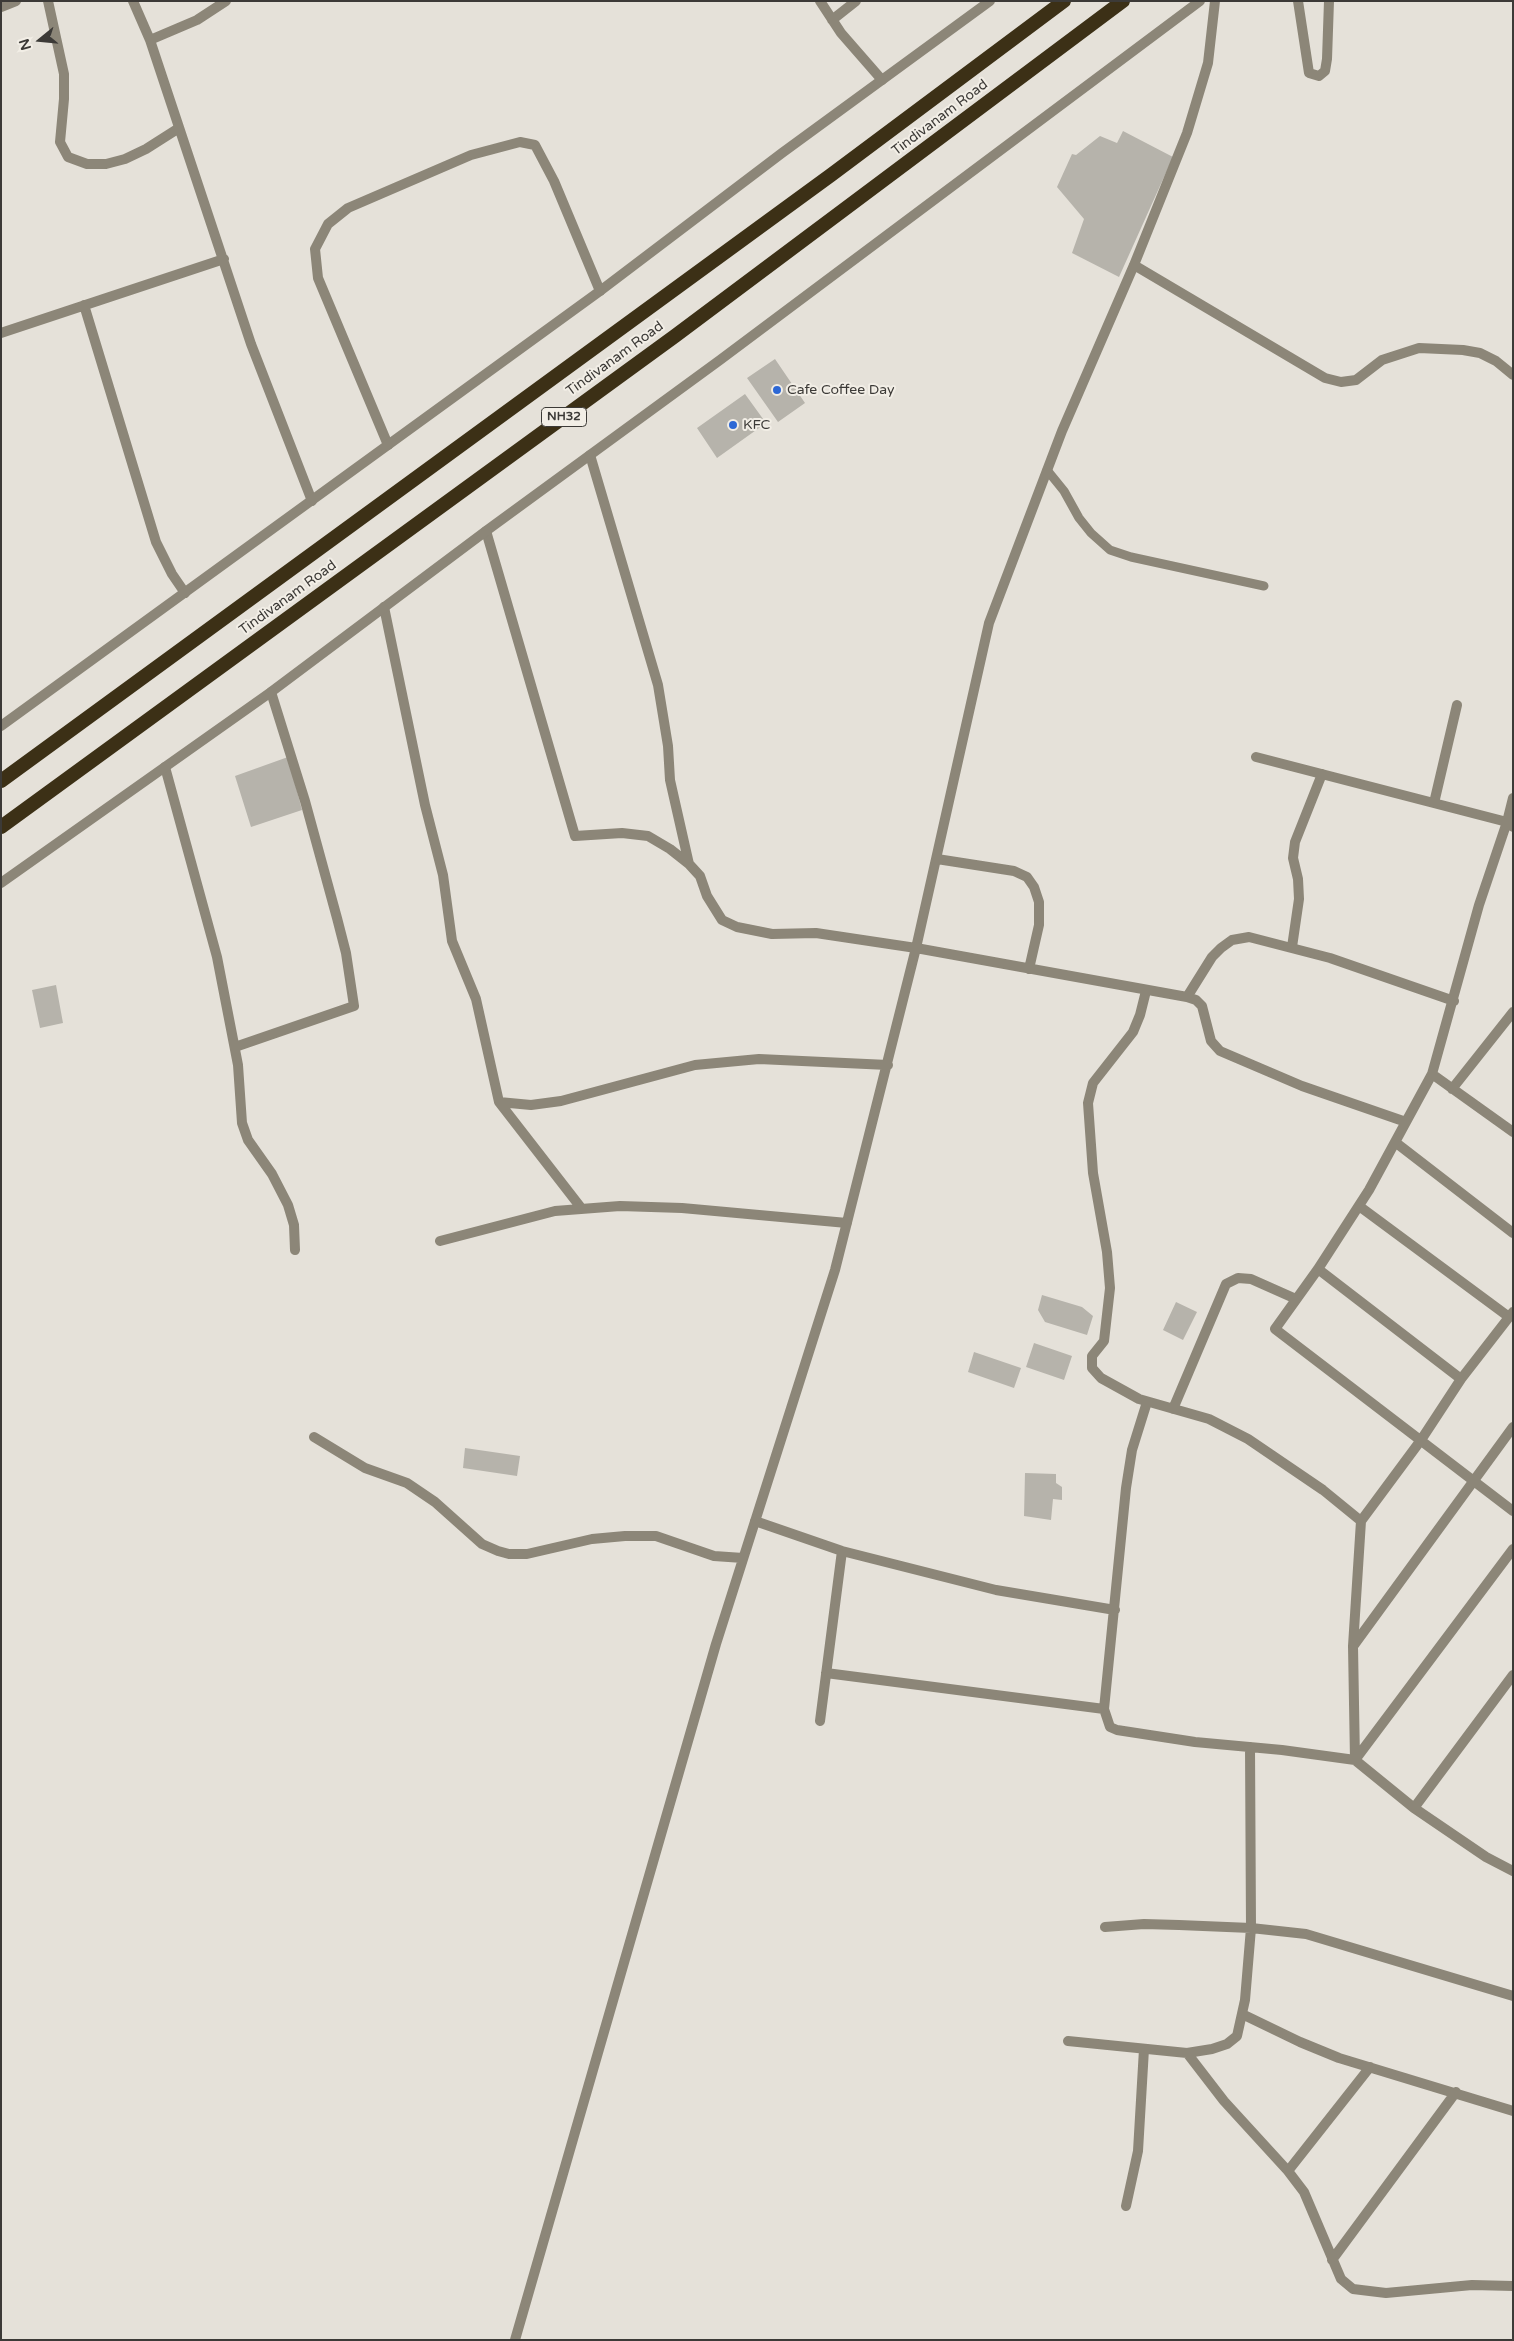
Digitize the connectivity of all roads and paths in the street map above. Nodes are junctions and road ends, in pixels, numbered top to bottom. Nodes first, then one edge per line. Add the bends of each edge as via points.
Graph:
1 (16, 1) edge
2 (48, 1) edge
3 (133, 1) edge
4 (226, 1) edge
5 (820, 1) edge
6 (856, 1) edge
7 (990, 1) edge
8 (1064, 1) edge
9 (1124, 1) edge
10 (1200, 1) edge
11 (1216, 1) edge
12 (1298, 1) edge
13 (1329, 1) edge
14 (1, 7) edge
15 (832, 20) junction
16 (150, 40) junction
17 (882, 80) junction
18 (179, 128) junction
19 (224, 259) junction
20 (1134, 266) junction
21 (600, 291) junction
22 (84, 305) junction
23 (1, 333) edge
24 (1513, 375) edge
25 (388, 445) junction
26 (590, 455) junction
27 (1047, 470) junction
28 (312, 501) junction
29 (486, 530) junction
30 (1264, 586) dead end
31 (185, 593) junction
32 (384, 607) junction
33 (271, 692) junction
34 (1457, 705) dead end
35 (1, 726) edge
36 (1256, 757) dead end
37 (165, 767) junction
38 (1322, 774) junction
39 (1, 781) edge
40 (1513, 798) edge
41 (1434, 803) junction
42 (1510, 824) edge
43 (1, 827) edge
44 (937, 859) junction
45 (689, 864) junction
46 (1, 883) edge
47 (1292, 947) junction
48 (916, 948) junction
49 (1029, 969) junction
50 (1146, 991) junction
51 (1187, 997) junction
52 (1454, 1001) junction
53 (1513, 1012) edge
54 (234, 1046) junction
55 (888, 1064) junction
56 (1432, 1074) junction
57 (1452, 1089) junction
58 (499, 1102) junction
59 (1406, 1122) junction
60 (1513, 1132) edge
61 (1395, 1142) junction
62 (1359, 1206) junction
63 (582, 1209) junction
64 (847, 1223) junction
65 (1513, 1233) edge
66 (440, 1241) dead end
67 (296, 1250) dead end
68 (1318, 1269) junction
69 (1296, 1300) junction
70 (1511, 1314) edge
71 (1461, 1379) junction
72 (1147, 1402) junction
73 (1173, 1409) junction
74 (1513, 1427) edge
75 (314, 1437) dead end
76 (1421, 1440) junction
77 (1472, 1482) junction
78 (1513, 1511) edge
79 (755, 1521) junction
80 (1361, 1521) junction
81 (1513, 1549) edge
82 (842, 1551) junction
83 (743, 1558) junction
84 (1115, 1610) junction
85 (1353, 1646) junction
86 (826, 1673) junction
87 (1513, 1675) edge
88 (1104, 1710) junction
89 (820, 1721) dead end
90 (1250, 1747) junction
91 (1355, 1760) junction
92 (1414, 1808) junction
93 (1513, 1870) edge
94 (1105, 1926) dead end
95 (1250, 1928) junction
96 (1513, 1996) edge
97 (1242, 2014) junction
98 (1068, 2041) dead end
99 (1144, 2049) junction
100 (1187, 2053) junction
101 (1370, 2067) junction
102 (1456, 2092) junction
103 (1513, 2111) edge
104 (1288, 2171) junction
105 (1126, 2206) dead end
106 (1332, 2260) junction
107 (1513, 2286) edge
108 (515, 2340) edge

1 - 14 street
2 - 18 street via 64,74 60,142 68,157 87,164 106,164 146,149
3 - 16 street
4 - 16 street via 197,20
5 - 15 street
6 - 15 street
7 - 17 street
8 - 39 highway, NH32
9 - 43 highway, Tindivanam Road / NH32 via 675,336
10 - 26 street
11 - 20 street via 1208,63 1187,133
12 - 13 street via 1309,72 1319,76 1325,71 1328,59
15 - 17 street
16 - 18 street
17 - 21 street
18 - 19 street
19 - 22 street
19 - 28 street via 251,344
20 - 24 street via 1325,378 1341,382 1356,380 1382,360 1419,348 1480,353
20 - 27 street
21 - 25 street
21 - 25 street via 554,181 535,145 520,142 470,155 348,208 328,224 315,249 318,278
22 - 23 street
22 - 31 street via 156,542
25 - 28 street
26 - 29 street
26 - 45 street via 658,685 670,780
27 - 30 lane via 1079,518 1110,550
27 - 44 street via 989,624
28 - 31 street
29 - 32 street
29 - 45 street via 575,836 622,833 648,836
31 - 35 street
32 - 33 street
32 - 58 street via 443,875 452,941 476,1000
33 - 37 street
33 - 54 street via 282,720 337,918 354,1006
34 - 41 street
36 - 38 street
37 - 46 street
37 - 54 street via 217,956
38 - 41 street
38 - 47 street via 1295,842 1293,858 1299,899
40 - 42 street
41 - 42 street
42 - 52 street via 1479,906
44 - 48 street
44 - 49 street via 1014,871 1027,877 1039,902 1039,925
45 - 48 street via 700,876 707,896 722,920 736,928 772,934 816,933
47 - 51 street via 1257,938 1232,940 1212,957
47 - 52 street
48 - 49 street
48 - 55 street
49 - 50 street
50 - 51 street
50 - 72 street via 1133,1032 1093,1083 1088,1103 1093,1173 1108,1252 1110,1288 1104,1341 1092,1356 1092,1368 1117,1388
51 - 59 street via 1202,1006 1211,1041 1220,1051 1302,1086
52 - 56 street
53 - 57 street
54 - 67 street via 242,1123 248,1140 272,1174 288,1205
55 - 58 street via 759,1059 695,1065 561,1101 531,1105
55 - 64 street
56 - 57 street
56 - 59 street
57 - 60 street
58 - 63 street
59 - 61 street
61 - 62 street
61 - 65 street
62 - 68 street
62 - 70 street
63 - 64 street via 620,1206 682,1208
63 - 66 street via 555,1211
64 - 79 street
68 - 69 street
68 - 71 street
69 - 73 street via 1251,1279 1238,1278 1226,1284
69 - 76 street via 1275,1329
70 - 71 street
71 - 76 street
72 - 73 street
72 - 84 street via 1128,1471
73 - 80 street via 1209,1419 1248,1439 1323,1490
74 - 77 street
75 - 83 street via 365,1468 407,1483 482,1544 498,1551 526,1554 592,1539 656,1536 714,1556
76 - 77 street
76 - 80 street
77 - 78 street
77 - 85 street
79 - 82 street
79 - 83 street
80 - 85 street
81 - 91 street
82 - 84 street via 996,1590
82 - 86 street
83 - 108 street
84 - 88 street
85 - 91 street
86 - 88 street
86 - 89 street
87 - 92 street
88 - 90 street via 1110,1727 1129,1734
90 - 91 street
90 - 95 street
91 - 92 street
92 - 93 street via 1486,1857
94 - 95 street via 1144,1924
95 - 96 street via 1306,1934
95 - 97 street
97 - 100 street via 1237,2036 1226,2044 1212,2050
97 - 101 street via 1300,2042
98 - 99 street
99 - 100 street
99 - 105 street via 1138,2151
100 - 104 street via 1224,2102
101 - 102 street
101 - 104 street
102 - 103 street
102 - 106 street
104 - 106 street via 1304,2192
106 - 107 street via 1341,2279 1353,2290 1386,2293 1472,2284

